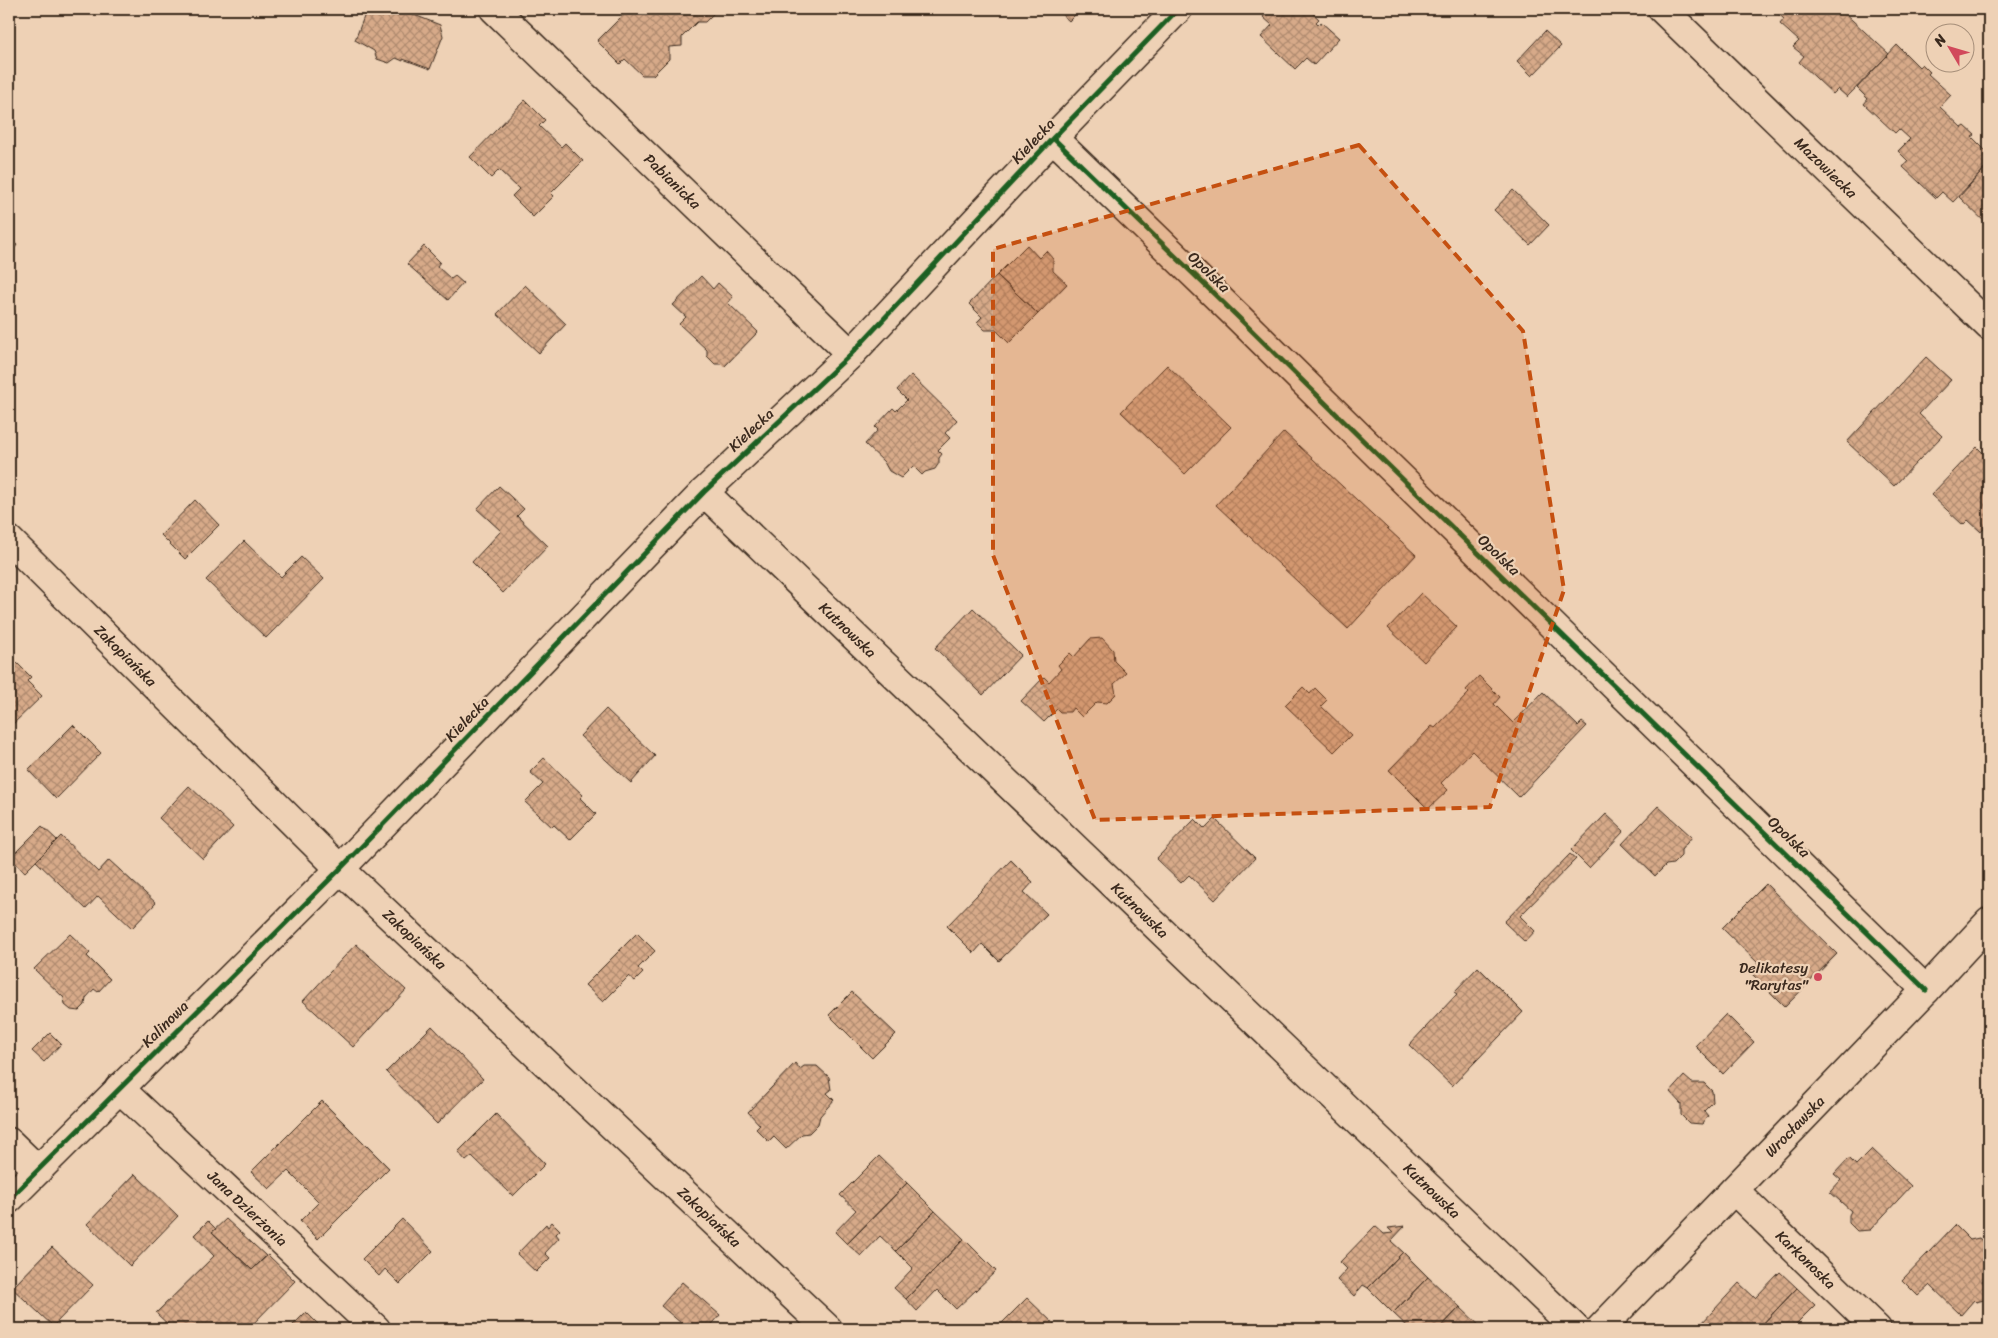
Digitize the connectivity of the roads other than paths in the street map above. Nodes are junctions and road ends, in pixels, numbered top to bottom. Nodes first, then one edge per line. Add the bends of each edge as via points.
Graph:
1 (494, 9) edge
2 (1178, 9) edge
3 (1662, 9) edge
4 (1053, 138) junction
5 (1989, 326) edge
6 (851, 354) junction
7 (704, 492) junction
8 (9, 540) edge
9 (340, 869) junction
10 (1989, 922) edge
11 (1926, 990) junction
12 (119, 1088) junction
13 (9, 1142) edge
14 (38, 1170) junction
15 (1734, 1190) junction
16 (9, 1199) edge
17 (376, 1329) edge
18 (828, 1329) edge
19 (1576, 1329) edge
20 (1600, 1329) edge
21 (1877, 1329) edge

1 - 6 street, Pabianicka
2 - 4 street, Kielecka
3 - 5 street, Mazowiecka
4 - 6 street, Kielecka
4 - 11 street, Opolska
6 - 7 street, Kielecka
7 - 9 street, Kielecka
7 - 19 street, Kutnowska
8 - 9 street, Zakopiańska
9 - 12 street, Kalinowa
9 - 18 street, Zakopiańska
10 - 11 street, Wrocławska
11 - 15 street, Wrocławska
12 - 14 street, Kalinowa
12 - 17 street, Jana Dzierżonia
13 - 14 street
14 - 16 street, Kalinowa
15 - 20 street, Wrocławska
15 - 21 street, Karkonoska

